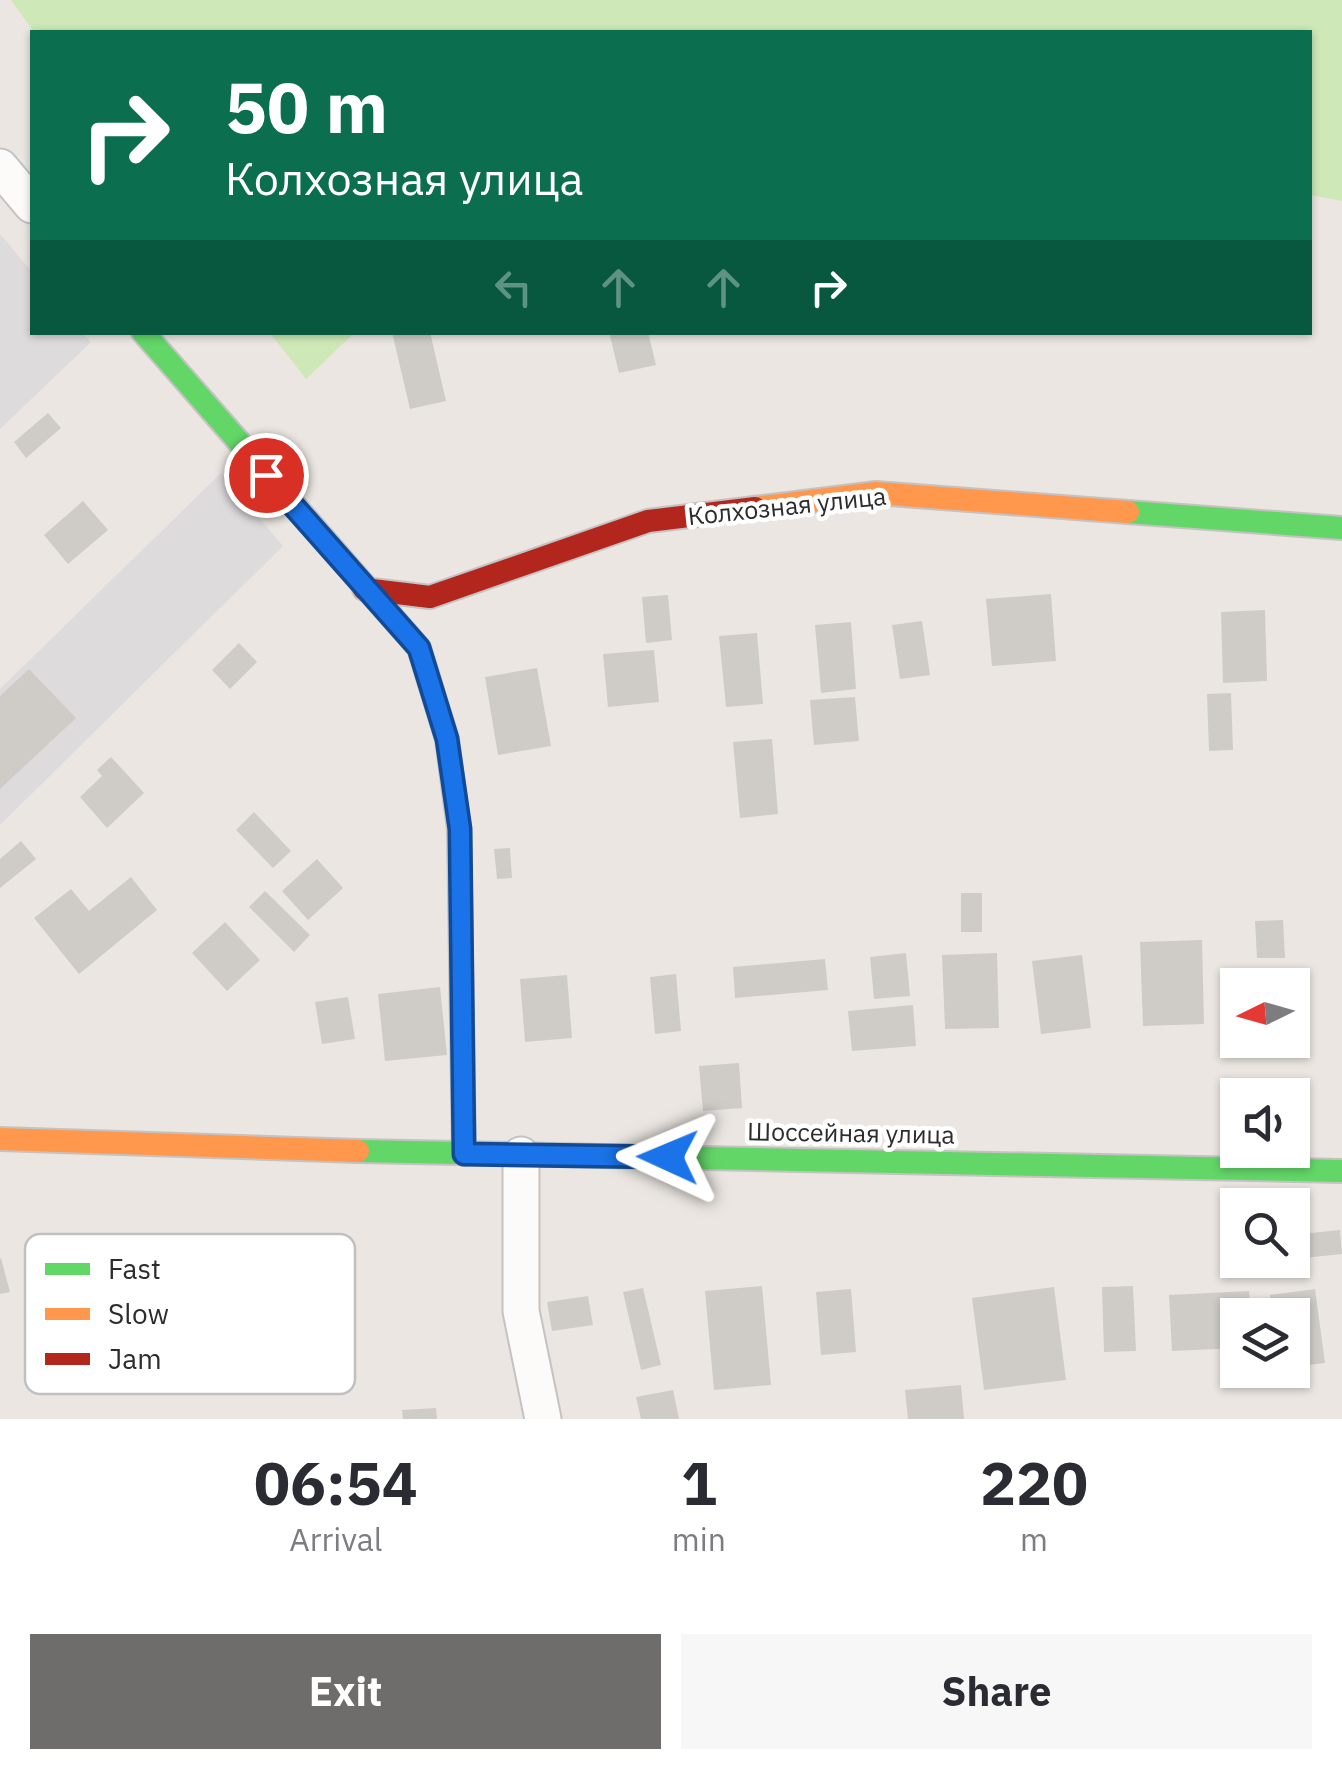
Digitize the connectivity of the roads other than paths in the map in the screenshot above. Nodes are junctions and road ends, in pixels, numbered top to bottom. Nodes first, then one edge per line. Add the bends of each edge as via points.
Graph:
1 (0, 167) edge
2 (30, 202) edge
3 (146, 335) edge
4 (1342, 528) edge
5 (364, 589) junction
6 (430, 597) junction
7 (419, 648) junction
8 (0, 1139) edge
9 (464, 1154) junction
10 (520, 1154) junction
11 (1342, 1171) edge
12 (544, 1419) edge

1 - 2 street
3 - 5 street
4 - 6 street, Колхозная улица via 876,493 648,521
5 - 6 street, Колхозная улица
5 - 7 street
6 - 7 street
7 - 9 street via 447,739 460,829
8 - 9 street, Шоссейная улица
9 - 10 street, Шоссейная улица
10 - 11 street, Шоссейная улица
10 - 12 street via 521,1311

